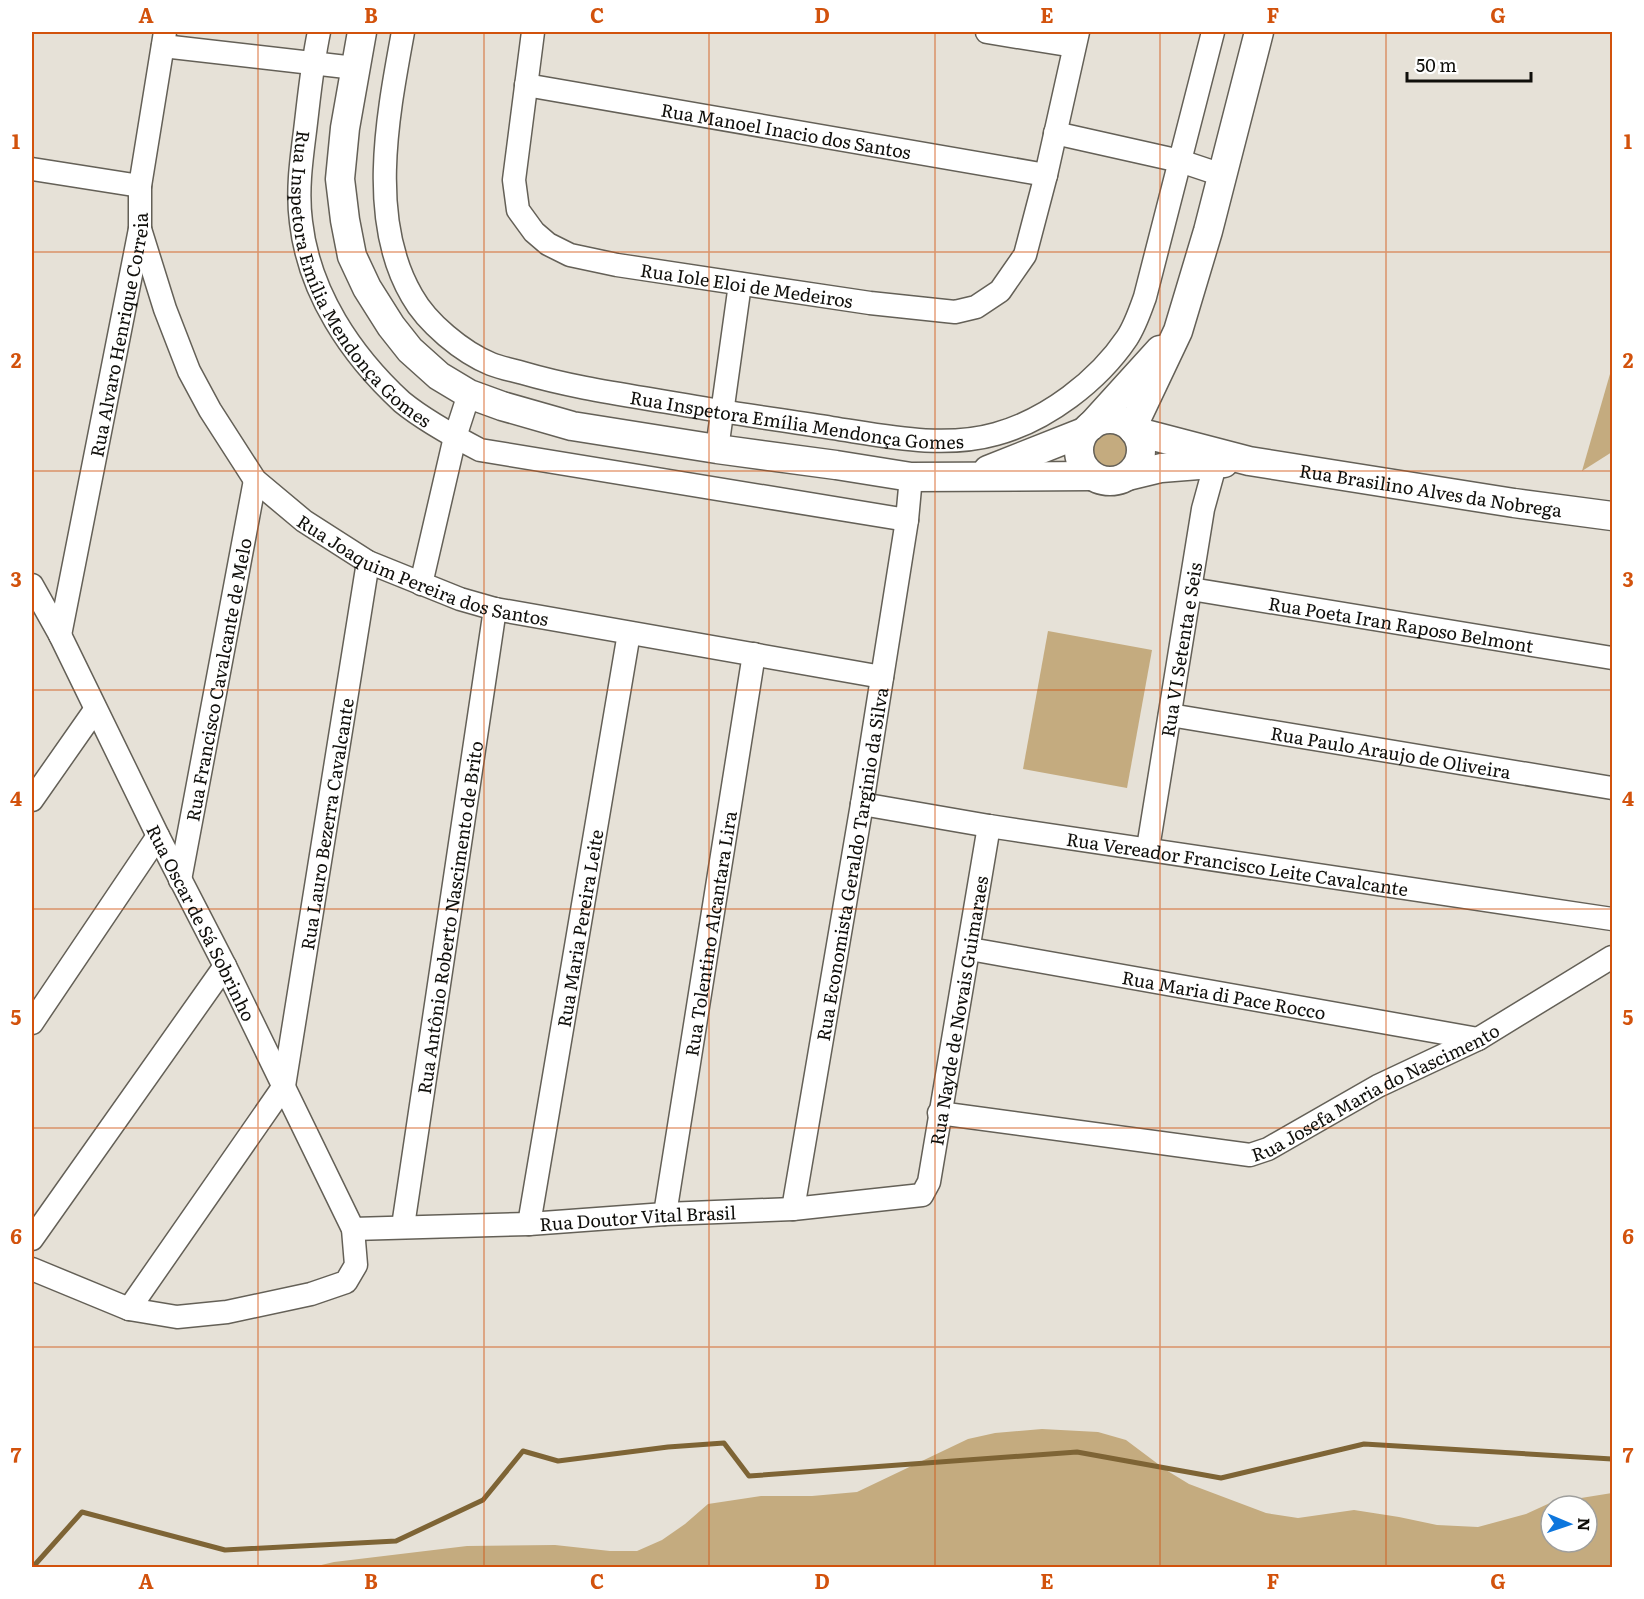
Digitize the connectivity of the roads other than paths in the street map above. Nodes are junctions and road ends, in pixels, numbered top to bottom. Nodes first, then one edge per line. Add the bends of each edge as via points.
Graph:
1 (319, 32) edge
2 (362, 32) edge
3 (403, 32) edge
4 (533, 32) edge
5 (987, 32) edge
6 (1213, 32) edge
7 (1259, 32) edge
8 (164, 39) edge
9 (1076, 39) edge
10 (313, 62) junction
11 (355, 68) junction
12 (526, 85) junction
13 (1055, 133) junction
14 (1180, 161) junction
15 (32, 169) edge
16 (1046, 175) junction
17 (1222, 175) junction
18 (140, 186) junction
19 (140, 229) junction
20 (740, 284) junction
21 (1178, 331) junction
22 (470, 394) junction
23 (723, 412) junction
24 (1088, 429) junction
25 (1133, 430) junction
26 (455, 437) junction
27 (717, 449) junction
28 (1231, 460) junction
29 (975, 476) junction
30 (1092, 476) junction
31 (1128, 476) junction
32 (911, 477) junction
33 (255, 480) junction
34 (1612, 516) edge
35 (907, 520) junction
36 (368, 562) junction
37 (421, 584) junction
38 (32, 585) edge
39 (1191, 589) junction
40 (495, 609) junction
41 (629, 633) junction
42 (60, 636) junction
43 (754, 654) junction
44 (1612, 658) edge
45 (882, 677) junction
46 (95, 710) junction
47 (1170, 716) junction
48 (1612, 788) edge
49 (32, 800) edge
50 (862, 804) junction
51 (989, 826) junction
52 (158, 836) junction
53 (1148, 848) junction
54 (180, 880) junction
55 (1612, 919) edge
56 (970, 949) junction
57 (1612, 957) edge
58 (225, 966) junction
59 (32, 1023) edge
60 (1478, 1039) junction
61 (284, 1086) junction
62 (939, 1113) junction
63 (922, 1195) joint
64 (793, 1209) junction
65 (665, 1214) junction
66 (529, 1224) junction
67 (403, 1226) junction
68 (353, 1229) junction
69 (32, 1239) edge
70 (32, 1269) edge
71 (129, 1309) junction

1 - 10 street, Rua Inspetora Emília Mendonça Gomes
2 - 11 main road, Rua Inspetora Emília Mendonça Gomes
3 - 23 street, Rua Inspetora Emília Mendonça Gomes via 388,114 384,167 388,225 412,297 435,326 459,345 500,367 560,384
4 - 12 street, Rua Iole Eloi de Medeiros
5 - 9 street
6 - 14 street, Rua Inspetora Emília Mendonça Gomes
7 - 17 main road, Rua Inspetora Emília Mendonça Gomes
8 - 10 street
8 - 18 street, Rua Alvaro Henrique Correia
9 - 13 street, Rua Iole Eloi de Medeiros
10 - 11 street
10 - 26 street, Rua Inspetora Emília Mendonça Gomes via 299,182 308,263 321,298 359,357 404,403
11 - 22 main road, Rua Inspetora Emília Mendonça Gomes via 340,179 352,256 373,298 410,350 439,376
12 - 16 street, Rua Manoel Inacio dos Santos
12 - 20 street, Rua Iole Eloi de Medeiros via 514,180 518,210 534,232 570,255
13 - 14 street
13 - 16 street, Rua Iole Eloi de Medeiros
14 - 17 street
14 - 23 street, Rua Inspetora Emília Mendonça Gomes via 1145,297 1129,335 1106,366 1078,391 1038,417 997,434 946,440 908,439
15 - 18 street
16 - 20 street, Rua Iole Eloi de Medeiros via 1025,255 1000,291 976,307 956,312
17 - 21 main road, Rua Inspetora Emília Mendonça Gomes
18 - 19 street, Rua Alvaro Henrique Correia
19 - 33 street, Rua Joaquim Pereira dos Santos via 189,371
19 - 42 street, Rua Alvaro Henrique Correia
20 - 23 street
21 - 24 main road, Rua Inspetora Emília Mendonça Gomes
21 - 25 main road, Rua Inspetora Emília Mendonça Gomes
22 - 26 street
22 - 27 main road, Rua Inspetora Emília Mendonça Gomes via 572,426
23 - 27 street
24 - 25 main road via 1102,420 1115,419
24 - 29 main road, Rua Inspetora Emília Mendonça Gomes
24 - 30 main road via 1081,440 1080,456
25 - 28 main road, Rua Brasilino Alves da Nobrega
25 - 31 main road via 1139,438 1140,455
26 - 35 street, Rua Inspetora Emília Mendonça Gomes via 480,450
26 - 37 street
27 - 32 main road, Rua Inspetora Emília Mendonça Gomes
28 - 31 main road, Rua Brasilino Alves da Nobrega
28 - 34 main road, Rua Brasilino Alves da Nobrega
28 - 39 street, Rua VI Setenta e Seis via 1214,469 1209,483
29 - 30 main road, Rua Inspetora Emília Mendonça Gomes
29 - 32 main road, Rua Inspetora Emília Mendonça Gomes
30 - 31 main road via 1110,482
32 - 35 street
33 - 36 street, Rua Joaquim Pereira dos Santos via 304,521
33 - 54 street, Rua Francisco Cavalcante de Melo
35 - 45 street, Rua Economista Geraldo Targinio da Silva
36 - 37 street, Rua Joaquim Pereira dos Santos
36 - 61 street, Rua Lauro Bezerra Cavalcante
37 - 40 street, Rua Joaquim Pereira dos Santos
38 - 42 street, Rua Oscar de Sá Sobrinho
39 - 44 street, Rua Poeta Iran Raposo Belmont
39 - 47 street, Rua VI Setenta e Seis
40 - 41 street, Rua Joaquim Pereira dos Santos
40 - 67 street, Rua Antônio Roberto Nascimento de Brito
41 - 43 street, Rua Joaquim Pereira dos Santos
41 - 66 street, Rua Maria Pereira Leite
42 - 46 street, Rua Oscar de Sá Sobrinho
43 - 45 street, Rua Joaquim Pereira dos Santos
43 - 65 street, Rua Tolentino Alcantara Lira
45 - 50 street, Rua Economista Geraldo Targinio da Silva
46 - 49 street
46 - 52 street, Rua Oscar de Sá Sobrinho
47 - 48 street, Rua Paulo Araujo de Oliveira
47 - 53 street, Rua VI Setenta e Seis
50 - 51 street, Rua Vereador Francisco Leite Cavalcante
50 - 64 street, Rua Economista Geraldo Targinio da Silva
51 - 53 street, Rua Vereador Francisco Leite Cavalcante
51 - 56 street, Rua Nayde de Novais Guimaraes
52 - 54 street, Rua Oscar de Sá Sobrinho
52 - 59 street
53 - 55 street, Rua Vereador Francisco Leite Cavalcante
54 - 58 street, Rua Oscar de Sá Sobrinho
56 - 60 street, Rua Maria di Pace Rocco
56 - 62 street, Rua Nayde de Novais Guimaraes
57 - 60 street, Rua Josefa Maria do Nascimento
58 - 61 street, Rua Oscar de Sá Sobrinho
58 - 69 street
60 - 62 street, Rua Josefa Maria do Nascimento via 1378,1086 1268,1149 1250,1155
61 - 68 street, Rua Oscar de Sá Sobrinho
61 - 71 street
62 - 63 street, Rua Nayde de Novais Guimaraes via 929,1182
63 - 64 street, Rua Doutor Vital Brasil
64 - 65 street, Rua Doutor Vital Brasil
65 - 66 street, Rua Doutor Vital Brasil
66 - 67 street, Rua Doutor Vital Brasil
67 - 68 street, Rua Doutor Vital Brasil
68 - 71 street, Rua Oscar de Sá Sobrinho via 357,1265 346,1282 311,1294 227,1312 177,1317
70 - 71 street

